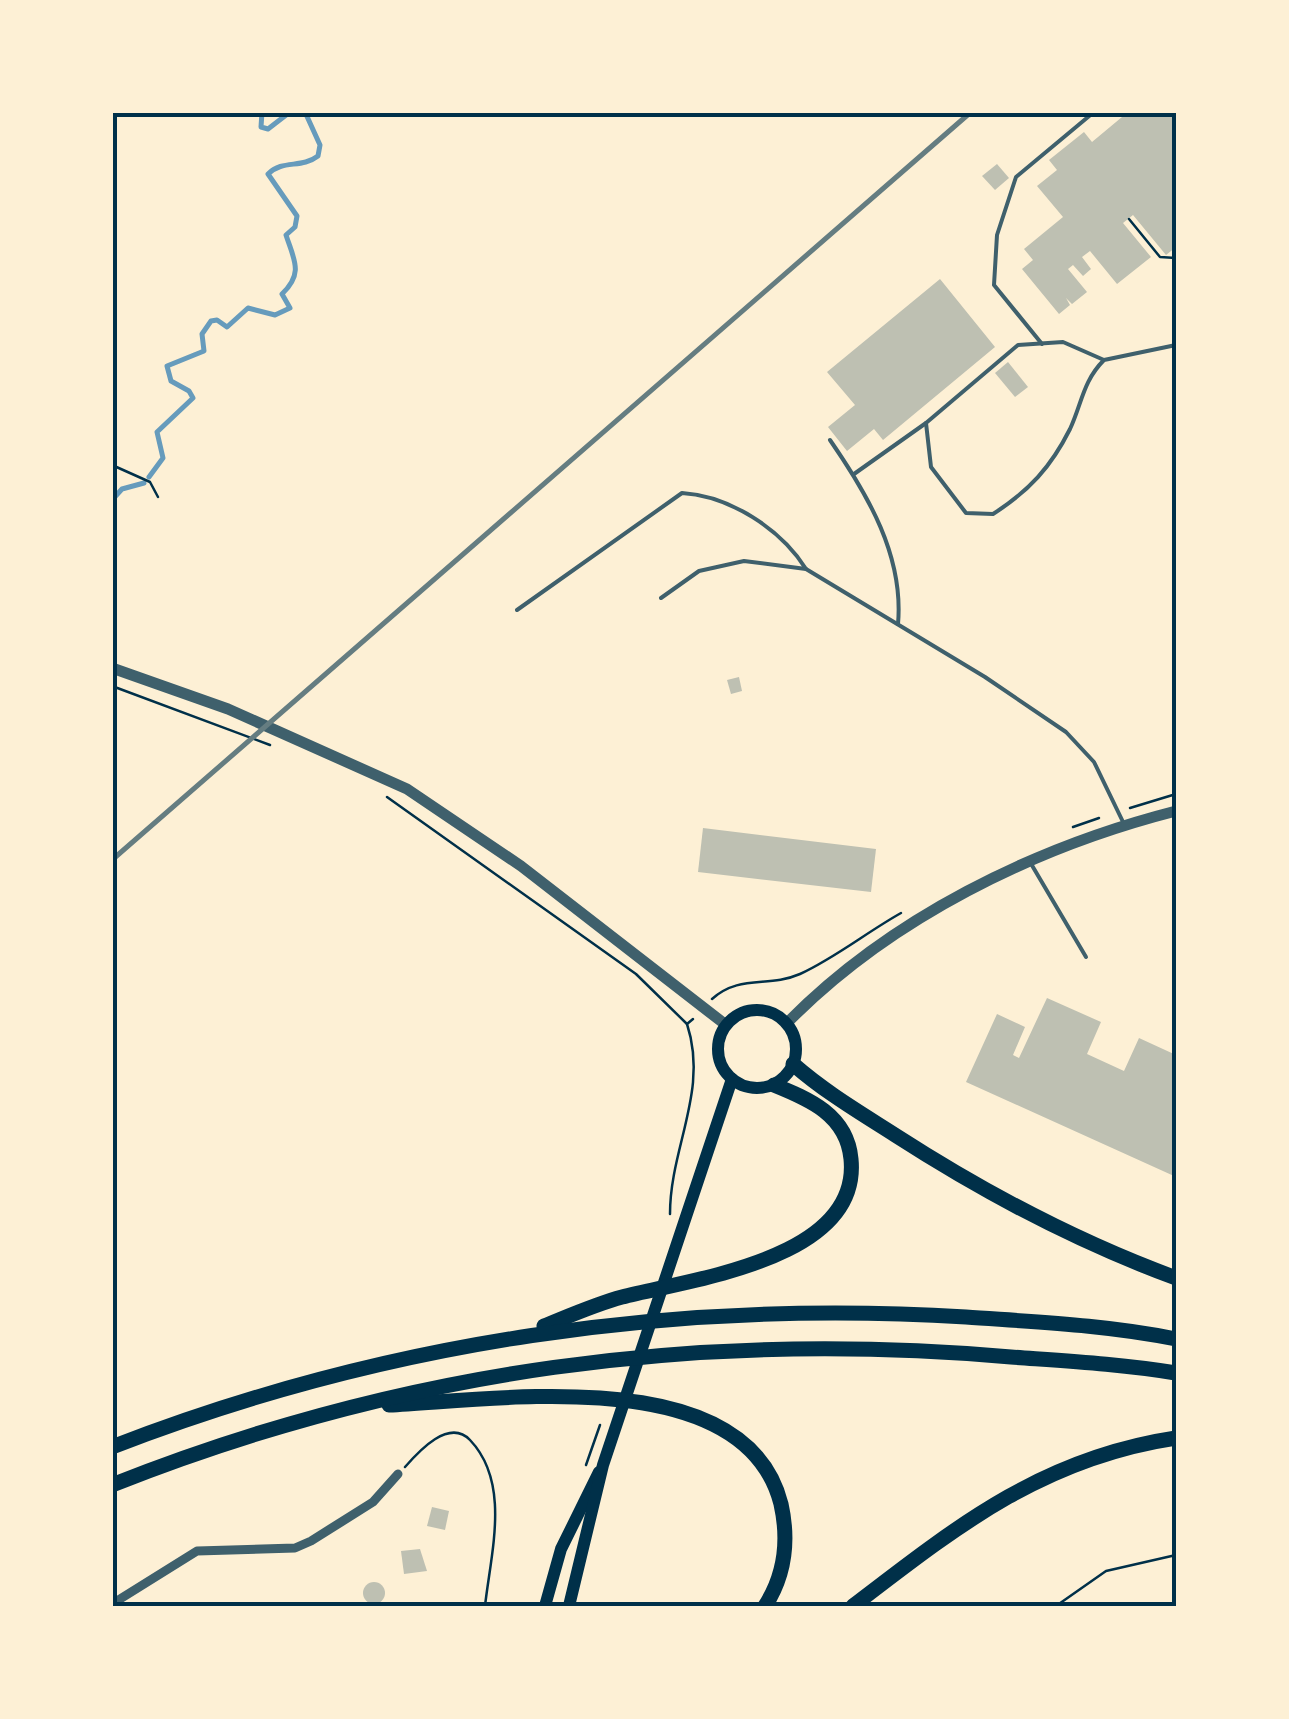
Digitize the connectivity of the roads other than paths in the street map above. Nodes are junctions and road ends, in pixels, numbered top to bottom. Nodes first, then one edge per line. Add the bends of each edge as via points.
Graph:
1 (1094, 112) edge
2 (1042, 344) junction
3 (1176, 346) edge
4 (1104, 360) junction
5 (926, 423) junction
6 (830, 440) dead end
7 (854, 474) junction
8 (806, 568) junction
9 (661, 598) dead end
10 (517, 610) dead end
11 (898, 624) junction
12 (112, 668) edge
13 (1176, 810) edge
14 (1124, 824) junction
15 (1030, 862) junction
16 (1086, 957) dead end
17 (787, 1024) junction
18 (726, 1025) junction
19 (794, 1064) junction
20 (732, 1079) junction
21 (774, 1085) junction
22 (1176, 1278) edge
23 (521, 1334) junction
24 (1176, 1339) edge
25 (1176, 1374) edge
26 (350, 1406) junction
27 (1176, 1438) edge
28 (112, 1447) edge
29 (603, 1465) junction
30 (398, 1474) road end
31 (112, 1485) edge
32 (112, 1604) edge
33 (545, 1606) edge
34 (569, 1606) edge
35 (765, 1606) edge
36 (852, 1606) edge

1 - 2 lane via 1016,178 997,235 994,285
2 - 4 lane via 1063,342
2 - 5 lane via 1018,345
3 - 4 lane
4 - 5 lane via 1088,376 1044,476 994,514 966,512 931,467
5 - 7 lane
6 - 7 lane
7 - 11 lane via 884,534 901,593
8 - 9 lane via 744,560 699,571
8 - 10 lane via 789,542 739,511 706,494 682,493
8 - 11 lane
11 - 14 lane via 1085,748
12 - 18 street via 357,763 466,826
13 - 14 street
14 - 15 street
15 - 16 lane
15 - 17 street via 895,934
17 - 18 main road via 774,1013 754,1010
17 - 19 main road via 796,1046
18 - 20 main road via 718,1049
19 - 21 main road
19 - 22 highway via 842,1102 1006,1204
20 - 21 main road via 756,1088
20 - 29 main road
21 - 23 highway via 831,1115 850,1150 848,1184 818,1230 754,1264 617,1298
23 - 24 highway via 694,1316 829,1312 1036,1322
23 - 28 highway via 338,1374
25 - 26 highway via 895,1346 760,1347 505,1372
26 - 31 highway via 248,1434
26 - 35 highway via 565,1399 666,1408 716,1423 757,1456 781,1506 783,1562
27 - 36 highway via 1130,1447 1004,1496
29 - 33 main road via 566,1536
29 - 34 main road
30 - 32 street via 372,1502 312,1541 295,1548 197,1551

